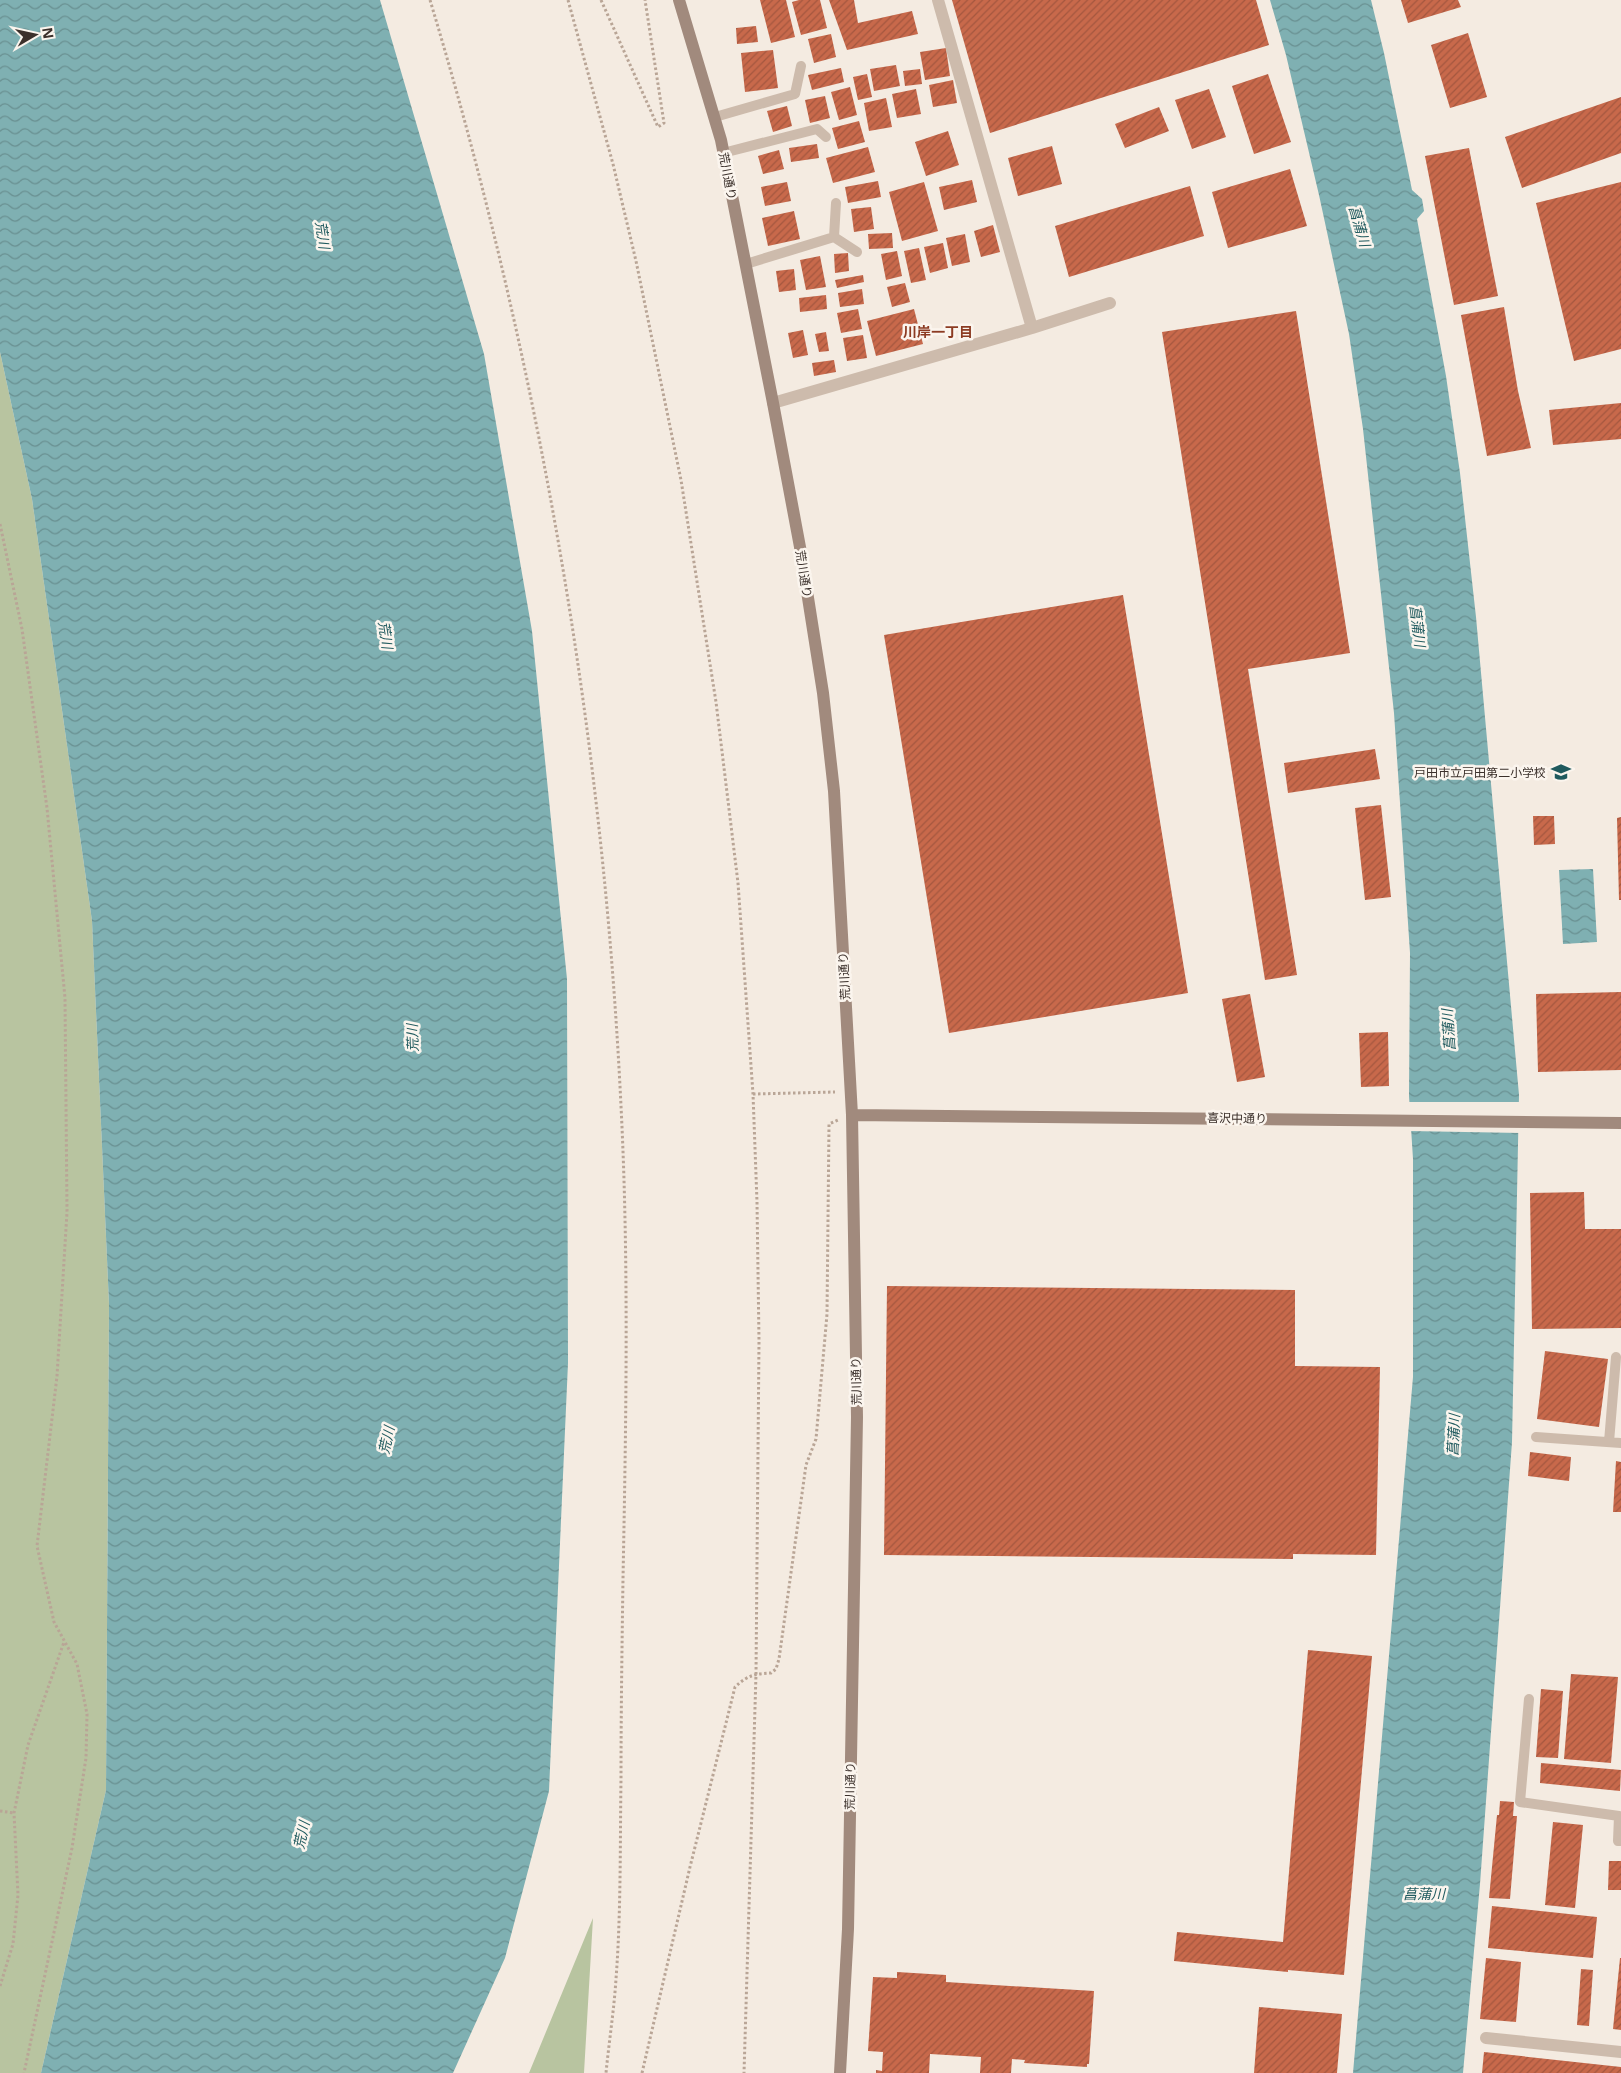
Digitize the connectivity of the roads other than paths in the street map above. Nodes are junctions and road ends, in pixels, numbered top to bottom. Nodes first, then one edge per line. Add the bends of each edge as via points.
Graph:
1 (679, 0) edge
2 (938, 0) edge
3 (801, 66) dead end
4 (714, 117) junction
5 (826, 137) dead end
6 (723, 153) junction
7 (836, 203) dead end
8 (834, 237) junction
9 (857, 252) dead end
10 (746, 264) junction
11 (1110, 303) dead end
12 (1032, 328) junction
13 (773, 403) junction
14 (852, 1115) junction
15 (1621, 1123) edge
16 (1616, 1357) dead end
17 (1536, 1437) dead end
18 (1609, 1442) junction
19 (1621, 1443) edge
20 (1529, 1699) dead end
21 (1621, 1841) edge
22 (1486, 2038) dead end
23 (1621, 2052) edge
24 (840, 2073) edge

1 - 4 street, 荒川通り
2 - 12 street
3 - 4 lane via 795,94
4 - 6 street, 荒川通り
5 - 6 lane via 817,129
6 - 10 street, 荒川通り
7 - 8 lane
8 - 9 lane
8 - 10 lane
10 - 13 street, 荒川通り
11 - 12 street
12 - 13 street
13 - 14 street, 荒川通り via 823,693 833,781
14 - 15 street, 喜沢中通り
14 - 24 street, 荒川通り via 857,1417 846,1968
16 - 18 lane
17 - 18 lane
18 - 19 lane
20 - 21 lane via 1520,1802 1619,1816 1618,1841
22 - 23 street

